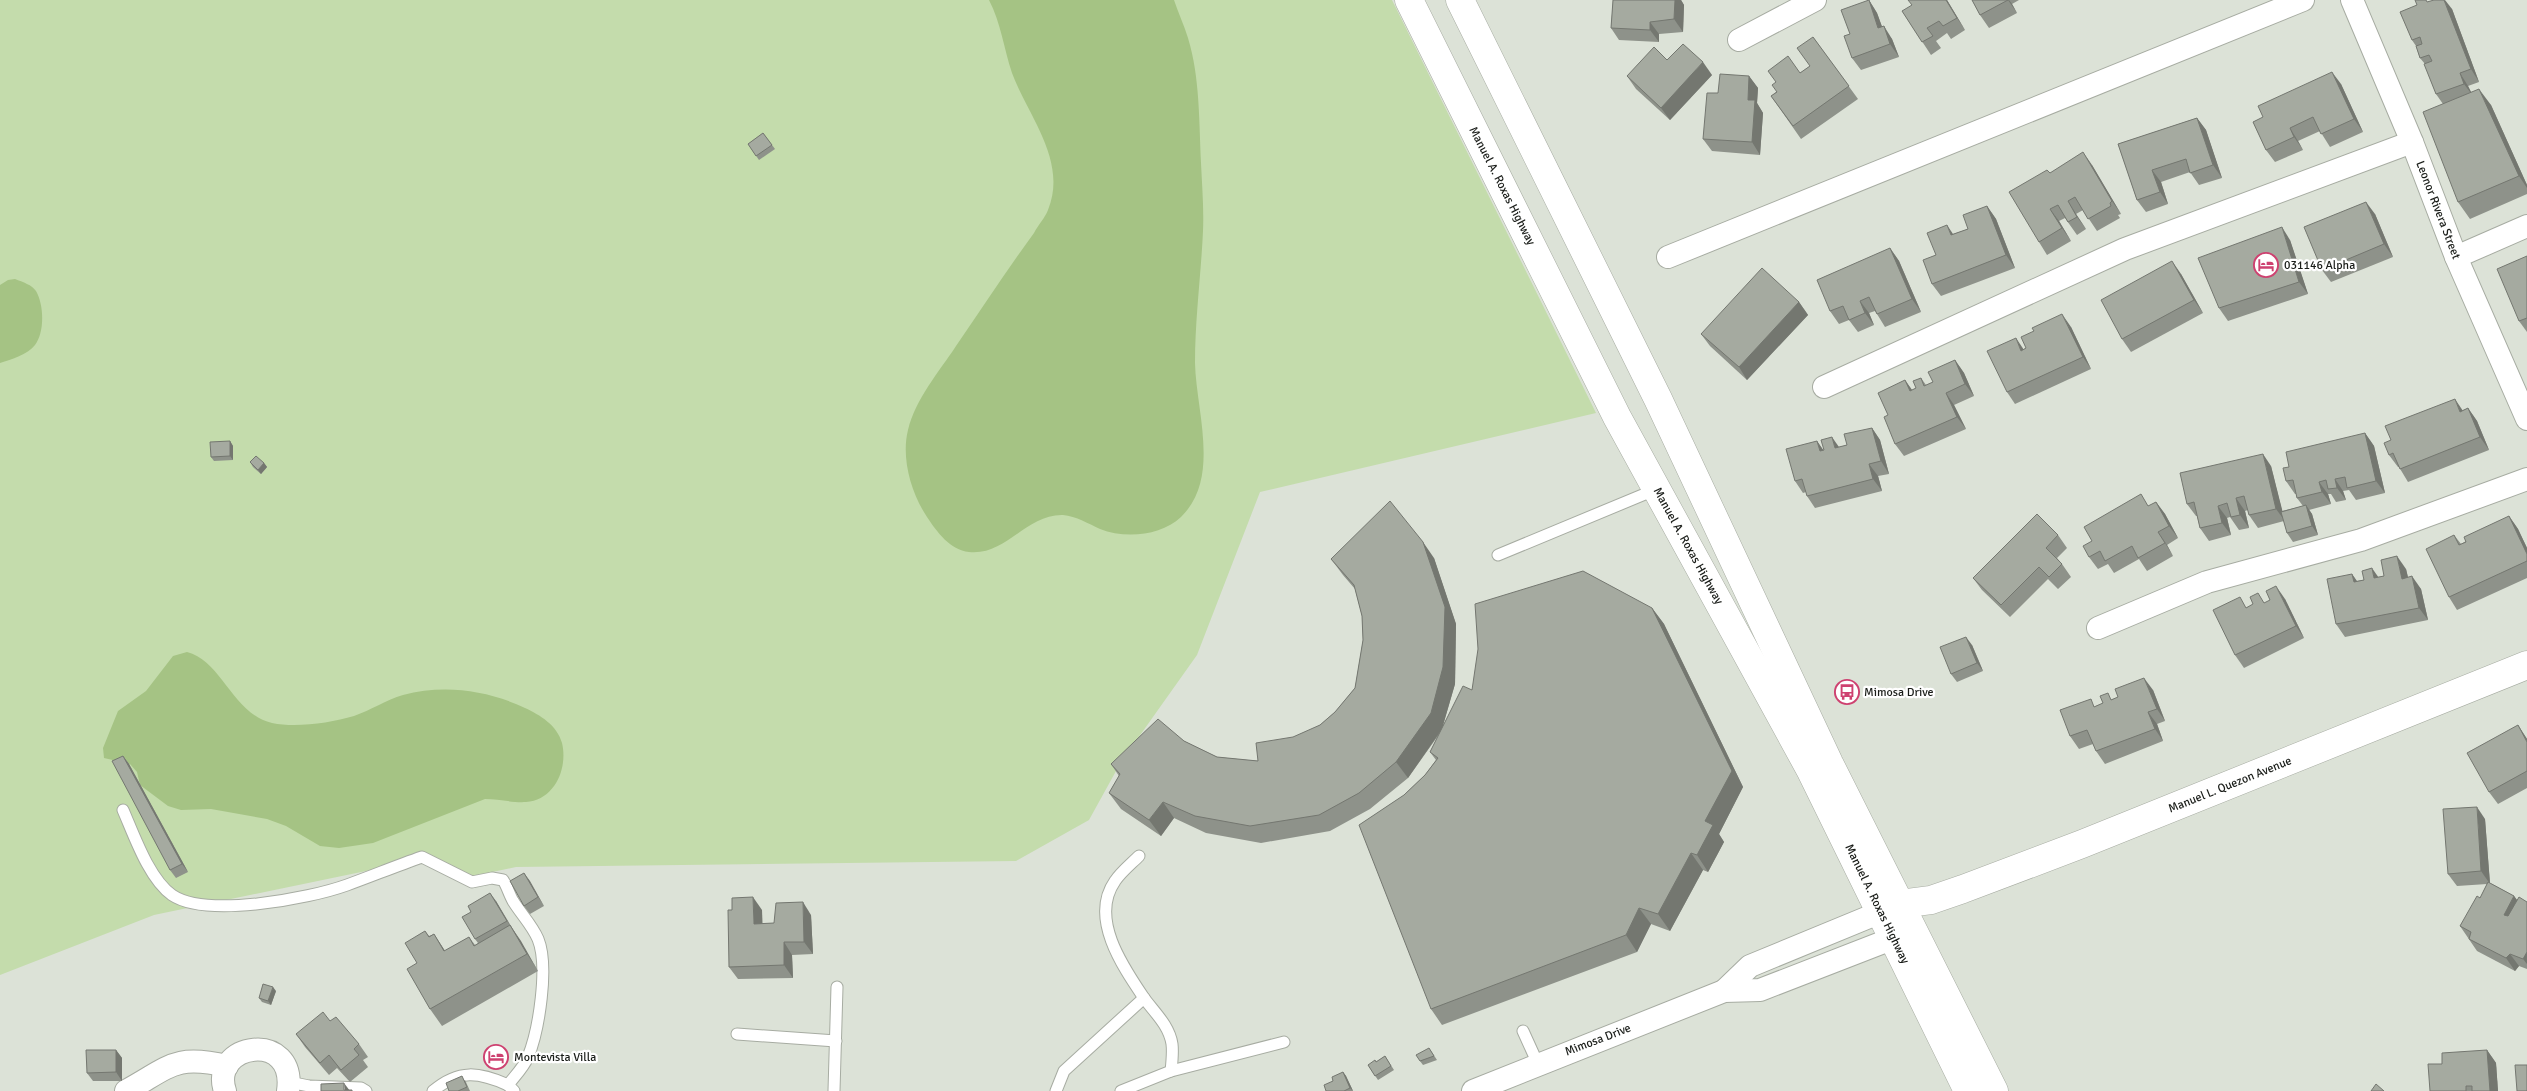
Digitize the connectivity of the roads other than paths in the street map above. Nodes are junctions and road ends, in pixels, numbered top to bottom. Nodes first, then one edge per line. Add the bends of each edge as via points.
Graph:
1 (1409, 0) edge
2 (1460, 0) edge
3 (1815, 0) edge
4 (2303, 0) edge
5 (2352, 0) edge
6 (1739, 40) dead end
7 (2412, 142) junction
8 (2527, 226) edge
9 (1668, 257) dead end
10 (2456, 257) junction
11 (1824, 387) dead end
12 (2527, 419) edge
13 (2527, 479) edge
14 (1657, 489) junction
15 (1498, 555) dead end
16 (2098, 628) dead end
17 (2527, 665) edge
18 (123, 810) dead end
19 (1139, 856) dead end
20 (1931, 900) junction
21 (1890, 908) junction
22 (1904, 934) junction
23 (837, 987) dead end
24 (1724, 991) junction
25 (1144, 998) junction
26 (1523, 1030) dead end
27 (737, 1034) dead end
28 (836, 1041) junction
29 (1284, 1042) dead end
30 (1538, 1064) junction
31 (227, 1066) junction
32 (1172, 1070) junction
33 (288, 1086) edge
34 (511, 1088) edge
35 (126, 1091) edge
36 (225, 1091) edge
37 (366, 1091) edge
38 (433, 1091) edge
39 (834, 1091) edge
40 (1056, 1091) edge
41 (1120, 1091) edge
42 (1473, 1091) edge
43 (1968, 1091) edge
44 (1994, 1091) edge

1 - 14 main road, Manuel A. Roxas Highway via 1617,417
2 - 21 main road, Manuel A. Roxas Highway via 1658,399 1829,763
3 - 6 street
4 - 9 street
5 - 7 street, Leonor Rivera Street
7 - 10 street, Leonor Rivera Street
7 - 11 street via 2124,248
8 - 10 street
10 - 12 street, Leonor Rivera Street
13 - 16 street via 2361,540 2207,582
14 - 15 lane
14 - 21 main road, Manuel A. Roxas Highway
17 - 20 main road, Manuel L. Quezon Avenue via 2082,844
18 - 34 lane via 153,874 170,894 186,902 213,906 282,900 346,886 422,857 472,882 492,878 503,880 512,900 531,925 542,953 542,990 537,1026 528,1058
19 - 25 lane via 1114,882 1106,904 1106,923 1121,960
20 - 21 main road, Manuel L. Quezon Avenue
20 - 22 main road
21 - 22 main road, Manuel A. Roxas Highway
21 - 24 street, Mimosa Drive via 1750,966
22 - 24 street, Mimosa Drive via 1760,990
22 - 43 main road, Manuel A. Roxas Highway
22 - 44 main road, Manuel A. Roxas Highway
23 - 28 lane
24 - 30 street, Mimosa Drive
25 - 32 lane via 1164,1023 1172,1043
25 - 40 lane via 1064,1071
26 - 30 lane
27 - 28 lane
28 - 39 lane
29 - 32 lane
30 - 42 street, Mimosa Drive
31 - 33 street via 243,1051 264,1050 282,1061 287,1071
31 - 35 street via 205,1061 180,1062
31 - 36 street via 223,1076
32 - 41 lane
33 - 37 lane via 361,1088
34 - 38 lane via 487,1075 466,1075 452,1078

